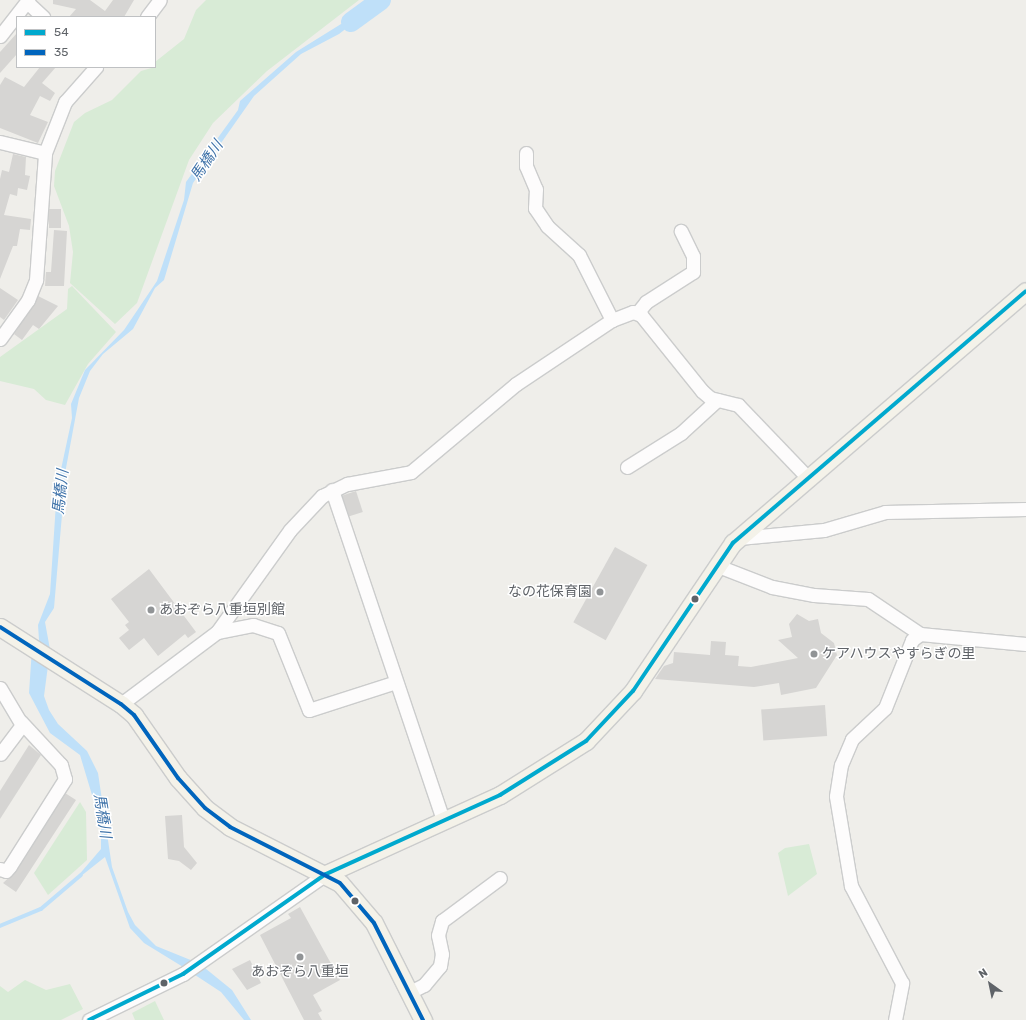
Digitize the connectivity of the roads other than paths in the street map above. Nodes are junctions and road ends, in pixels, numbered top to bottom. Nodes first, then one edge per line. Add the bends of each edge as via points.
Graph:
1 (160, 0) edge
2 (28, 2) edge
3 (16, 16) edge
4 (42, 16) edge
5 (148, 16) edge
6 (16, 17) edge
7 (0, 36) edge
8 (95, 68) edge
9 (0, 142) edge
10 (526, 152) dead end
11 (45, 153) junction
12 (681, 231) dead end
13 (1026, 291) edge
14 (638, 312) junction
15 (612, 320) junction
16 (4, 324) edge
17 (0, 339) edge
18 (717, 400) junction
19 (627, 467) dead end
20 (808, 478) junction
21 (332, 490) junction
22 (1026, 509) edge
23 (739, 538) junction
24 (718, 566) junction
25 (0, 627) edge
26 (217, 632) junction
27 (920, 634) junction
28 (1026, 644) edge
29 (396, 682) junction
30 (0, 688) edge
31 (121, 704) junction
32 (21, 722) junction
33 (0, 754) edge
34 (443, 820) junction
35 (0, 869) edge
36 (326, 874) junction
37 (500, 878) dead end
38 (410, 992) junction
39 (89, 1020) edge
40 (423, 1020) edge
41 (895, 1020) edge

1 - 5 street
2 - 3 street
2 - 4 street
6 - 7 street
8 - 11 street via 65,102
9 - 11 street
10 - 15 street via 526,166 536,189 535,208 547,226 579,255
11 - 16 street via 36,280 28,300
12 - 14 street via 693,256 693,272 646,302
13 - 20 main road
14 - 15 street
14 - 18 street via 702,391
15 - 21 street via 516,384 411,472
16 - 17 street
18 - 19 street via 681,433
18 - 20 street via 738,404
20 - 23 main road
21 - 26 street via 293,525
21 - 29 street
22 - 23 street via 885,512 824,530
23 - 24 main road
24 - 27 street via 772,587 814,595 868,599
24 - 34 main road via 633,691 602,727 535,775
25 - 31 main road
26 - 29 street via 253,624 278,633 309,710
26 - 31 street
27 - 28 street
27 - 41 street via 912,640 884,708 852,740 840,765 836,796 851,886 902,983
29 - 34 street
30 - 32 street
31 - 36 main road via 134,715 178,778 205,808 230,826
32 - 33 street via 19,731
32 - 35 street via 61,765 65,779 10,866 6,871
34 - 36 main road
36 - 38 main road via 359,900
36 - 39 street via 183,974
37 - 38 street via 442,921 438,935 442,954 440,966 424,985
38 - 40 main road

